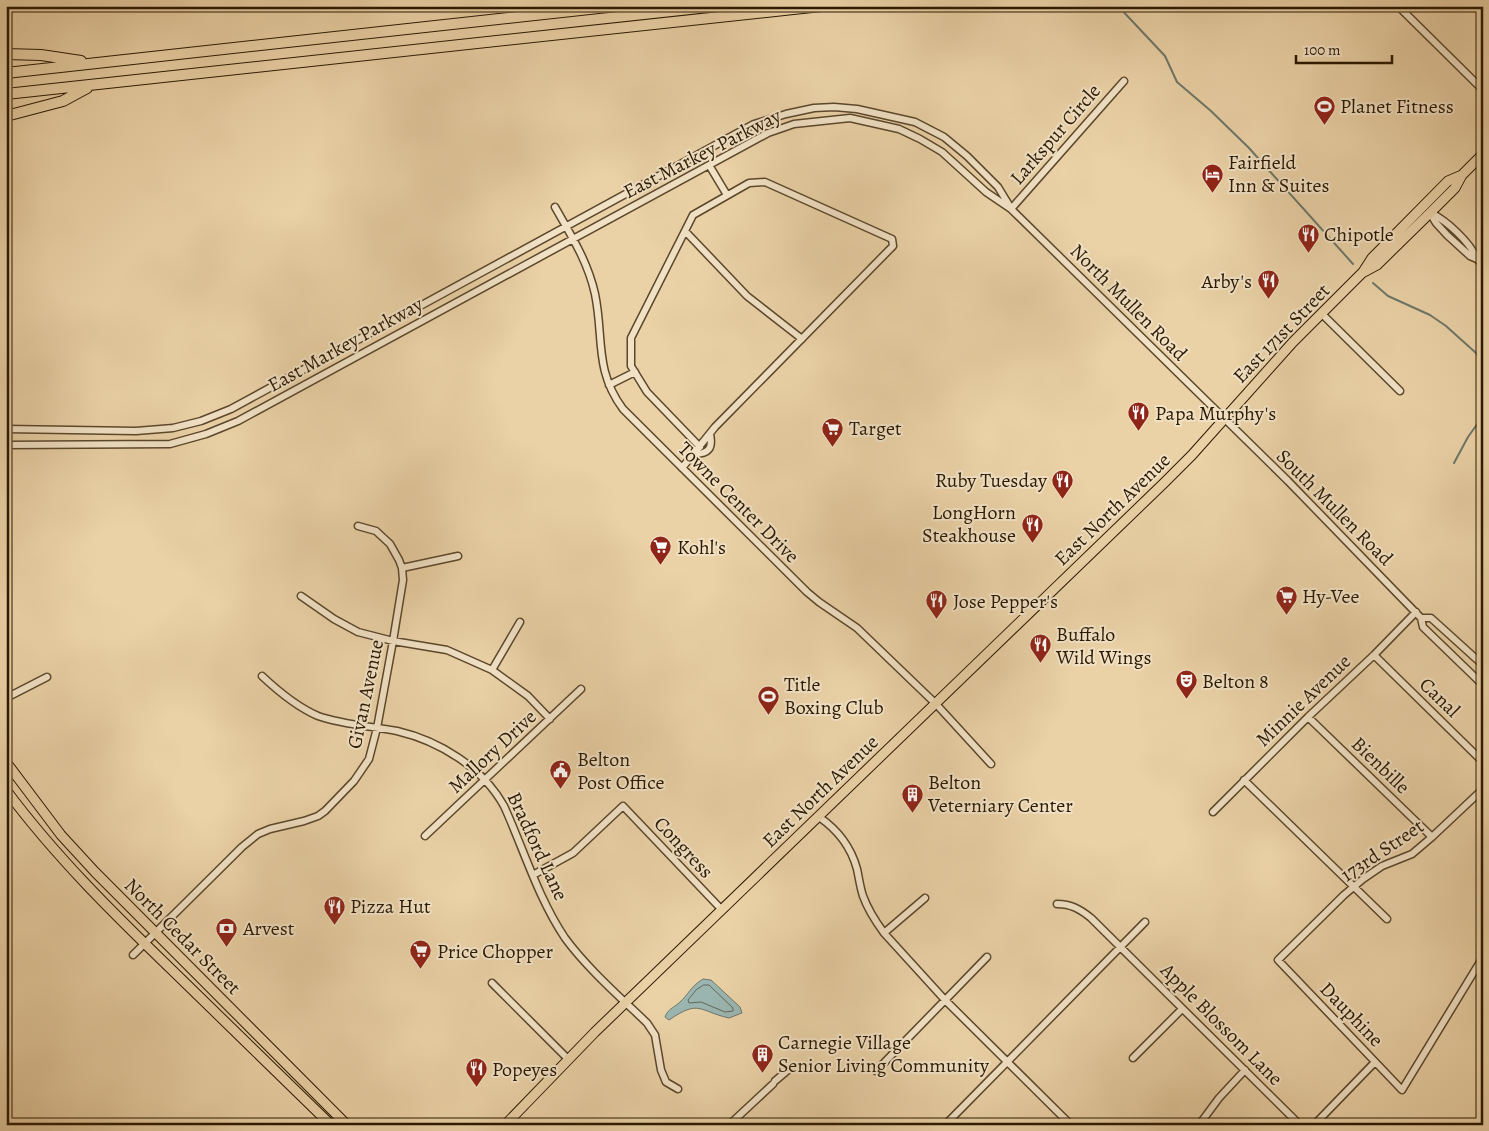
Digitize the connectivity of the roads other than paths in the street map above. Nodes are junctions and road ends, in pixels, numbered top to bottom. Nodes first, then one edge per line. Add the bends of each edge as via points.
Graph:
1 (617, 6) edge
2 (820, 6) edge
3 (1398, 6) edge
4 (6, 54) edge
5 (95, 63) junction
6 (6, 73) edge
7 (1124, 80) dead end
8 (92, 85) junction
9 (1483, 90) edge
10 (6, 94) edge
11 (6, 116) edge
12 (1483, 154) edge
13 (710, 165) junction
14 (727, 196) junction
15 (554, 207) dead end
16 (1011, 208) junction
17 (1427, 209) junction
18 (566, 227) junction
19 (685, 231) junction
20 (573, 239) junction
21 (1483, 265) edge
22 (1363, 272) junction
23 (1322, 314) junction
24 (802, 339) junction
25 (635, 372) junction
26 (609, 385) junction
27 (1400, 391) dead end
28 (1225, 419) junction
29 (6, 429) edge
30 (710, 434) junction
31 (6, 445) edge
32 (700, 447) junction
33 (694, 454) junction
34 (682, 468) junction
35 (358, 526) dead end
36 (458, 556) dead end
37 (402, 568) junction
38 (301, 596) dead end
39 (1416, 612) junction
40 (1421, 618) junction
41 (520, 622) dead end
42 (393, 641) junction
43 (1374, 655) junction
44 (1483, 665) edge
45 (492, 670) junction
46 (262, 676) dead end
47 (47, 677) dead end
48 (1483, 685) edge
49 (580, 690) dead end
50 (6, 698) edge
51 (936, 704) junction
52 (1308, 717) junction
53 (550, 719) junction
54 (376, 728) junction
55 (6, 762) edge
56 (1483, 762) edge
57 (991, 764) dead end
58 (484, 779) junction
59 (1244, 780) junction
60 (1483, 789) edge
61 (6, 790) edge
62 (1213, 812) dead end
63 (819, 817) junction
64 (425, 836) dead end
65 (1432, 837) junction
66 (533, 875) junction
67 (1354, 887) junction
68 (924, 898) dead end
69 (1057, 904) dead end
70 (722, 910) junction
71 (1386, 919) dead end
72 (1145, 922) dead end
73 (155, 933) junction
74 (884, 934) junction
75 (145, 944) junction
76 (1121, 947) junction
77 (133, 955) dead end
78 (987, 957) dead end
79 (1483, 957) edge
80 (1278, 960) joint
81 (492, 983) dead end
82 (945, 1000) junction
83 (625, 1002) junction
84 (1182, 1008) junction
85 (1133, 1058) dead end
86 (568, 1059) junction
87 (1006, 1062) junction
88 (1375, 1062) junction
89 (788, 1070) dead end
90 (1245, 1070) junction
91 (876, 1071) dead end
92 (678, 1089) dead end
93 (1068, 1124) edge
94 (331, 1125) edge
95 (347, 1125) edge
96 (505, 1125) edge
97 (729, 1125) edge
98 (946, 1125) edge
99 (1199, 1125) edge
100 (1300, 1125) edge
101 (1314, 1125) edge

1 - 5 highway
2 - 8 highway
3 - 9 street
4 - 5 highway via 41,55
5 - 6 highway
7 - 16 street, Larkspur Circle
8 - 10 highway
8 - 11 highway via 63,101
12 - 17 main road, East 171st Street via 1462,175 1448,181
13 - 14 street
13 - 16 street, East Markey Parkway via 768,133 794,124 850,118 898,129 920,139 942,152 986,192
13 - 20 street, East Markey Parkway
14 - 19 street via 693,215
14 - 24 street via 748,183 765,182 892,239 893,246
15 - 18 street, Towne Center Drive
16 - 18 street, East Markey Parkway via 998,187 967,156 944,137 915,122 857,108 814,108 754,124
16 - 28 street, North Mullen Road
17 - 21 street via 1441,218 1473,250
17 - 22 main road, East 171st Street via 1372,258
17 - 22 main road, East 171st Street via 1378,264
18 - 20 street, Towne Center Drive
18 - 29 street, East Markey Parkway via 231,409 201,420 173,428 136,431
19 - 24 street via 747,296
19 - 25 street via 631,338 631,366
20 - 26 street, Towne Center Drive via 595,294 601,353
20 - 31 street, East Markey Parkway via 238,421 206,434 170,444
22 - 23 main road, East 171st Street
23 - 27 street
23 - 28 main road, East 171st Street
24 - 30 street
25 - 26 street
25 - 32 street via 647,392
26 - 34 street, Towne Center Drive via 622,408
28 - 39 street, South Mullen Road
28 - 51 main road, East North Avenue via 1164,483
30 - 32 street
30 - 33 street via 711,446 707,451
32 - 33 street
33 - 34 street
34 - 51 street, Towne Center Drive via 807,592 856,628
35 - 37 street, Givan Avenue via 376,531 384,538
36 - 37 street
37 - 42 street, Givan Avenue via 402,592
38 - 42 street via 358,632
39 - 40 street, South Mullen Road
39 - 43 street, Minnie Avenue
40 - 44 street, South Mullen Road via 1431,618
40 - 48 street, South Mullen Road via 1423,627
41 - 45 street
42 - 45 street via 447,650
42 - 54 street, Givan Avenue
43 - 52 street, Minnie Avenue
43 - 56 street, Canal
45 - 53 street via 528,696
46 - 54 street, Bradford Lane via 307,711 331,720
47 - 50 street
49 - 53 street, Mallory Drive
51 - 57 street, Towne Center Drive
51 - 63 main road, East North Avenue
52 - 59 street, Minnie Avenue
52 - 65 street, Bienbille
53 - 58 street, Mallory Drive
54 - 58 street, Bradford Lane via 436,745
54 - 73 street, Givan Avenue via 369,758 354,781 325,811 304,821 258,834
55 - 73 main road, North Cedar Street via 62,836
58 - 64 street, Mallory Drive
58 - 66 street, Bradford Lane via 504,806
59 - 62 street, Minnie Avenue
59 - 67 street
60 - 65 street, 173rd Street
61 - 75 main road, North Cedar Street via 42,836
63 - 70 main road, East North Avenue
63 - 74 street via 836,830 849,848 864,898
65 - 67 street, 173rd Street via 1412,854 1382,866
66 - 70 street, Congress via 573,853 623,806
66 - 83 street, Bradford Lane via 552,917 566,938
67 - 71 street
67 - 80 street, 173rd Street
68 - 74 street
69 - 76 street, Apple Blossom Lane via 1070,905 1083,912
70 - 83 main road, East North Avenue
72 - 76 street
73 - 75 street, Givan Avenue
73 - 95 main road, North Cedar Street
74 - 82 street
75 - 77 street, Givan Avenue
75 - 94 main road, North Cedar Street
76 - 84 street, Apple Blossom Lane
76 - 87 street
78 - 82 street
79 - 88 street, Dauphine via 1402,1090
80 - 88 street, Dauphine
81 - 86 street
82 - 87 street
82 - 91 street
83 - 86 main road, East North Avenue
83 - 92 street, Bradford Lane via 655,1035 666,1082
84 - 85 street
84 - 90 street, Apple Blossom Lane
86 - 96 main road, East North Avenue
87 - 93 street
87 - 98 street
88 - 101 street
89 - 97 street
90 - 99 street
90 - 100 street, Apple Blossom Lane

